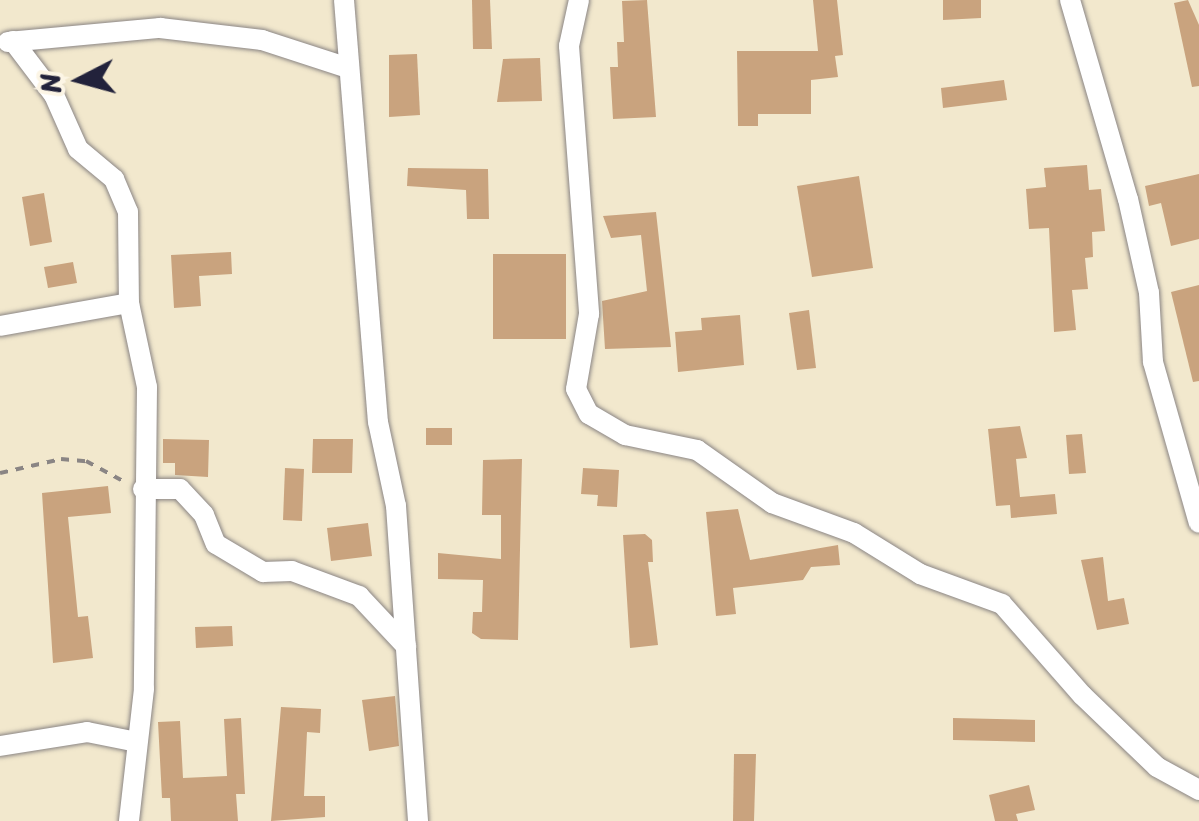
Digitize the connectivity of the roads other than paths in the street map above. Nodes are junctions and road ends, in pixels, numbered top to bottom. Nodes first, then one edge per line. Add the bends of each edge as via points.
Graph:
1 (344, 0) edge
2 (580, 0) edge
3 (1070, 0) edge
4 (7, 42) edge
5 (345, 67) junction
6 (129, 303) junction
7 (0, 326) edge
8 (144, 489) junction
9 (1199, 523) edge
10 (408, 649) junction
11 (137, 742) junction
12 (0, 746) edge
13 (1199, 790) edge
14 (129, 821) edge
15 (418, 821) edge

1 - 5 street
2 - 13 street via 569,46 589,314 576,389 590,414 625,435 698,450 772,503 854,533 920,574 1002,604 1082,696 1157,767
3 - 9 street via 1128,199 1149,293 1154,362
4 - 5 street via 160,28 262,40
4 - 6 street via 54,96 78,149 123,193
5 - 10 street via 378,422 396,506
6 - 7 street
6 - 8 street via 147,387
8 - 10 street via 180,488 204,514 216,544 263,572 292,571 359,596
8 - 11 street via 144,688
10 - 15 street
11 - 12 street via 88,732
11 - 14 street

